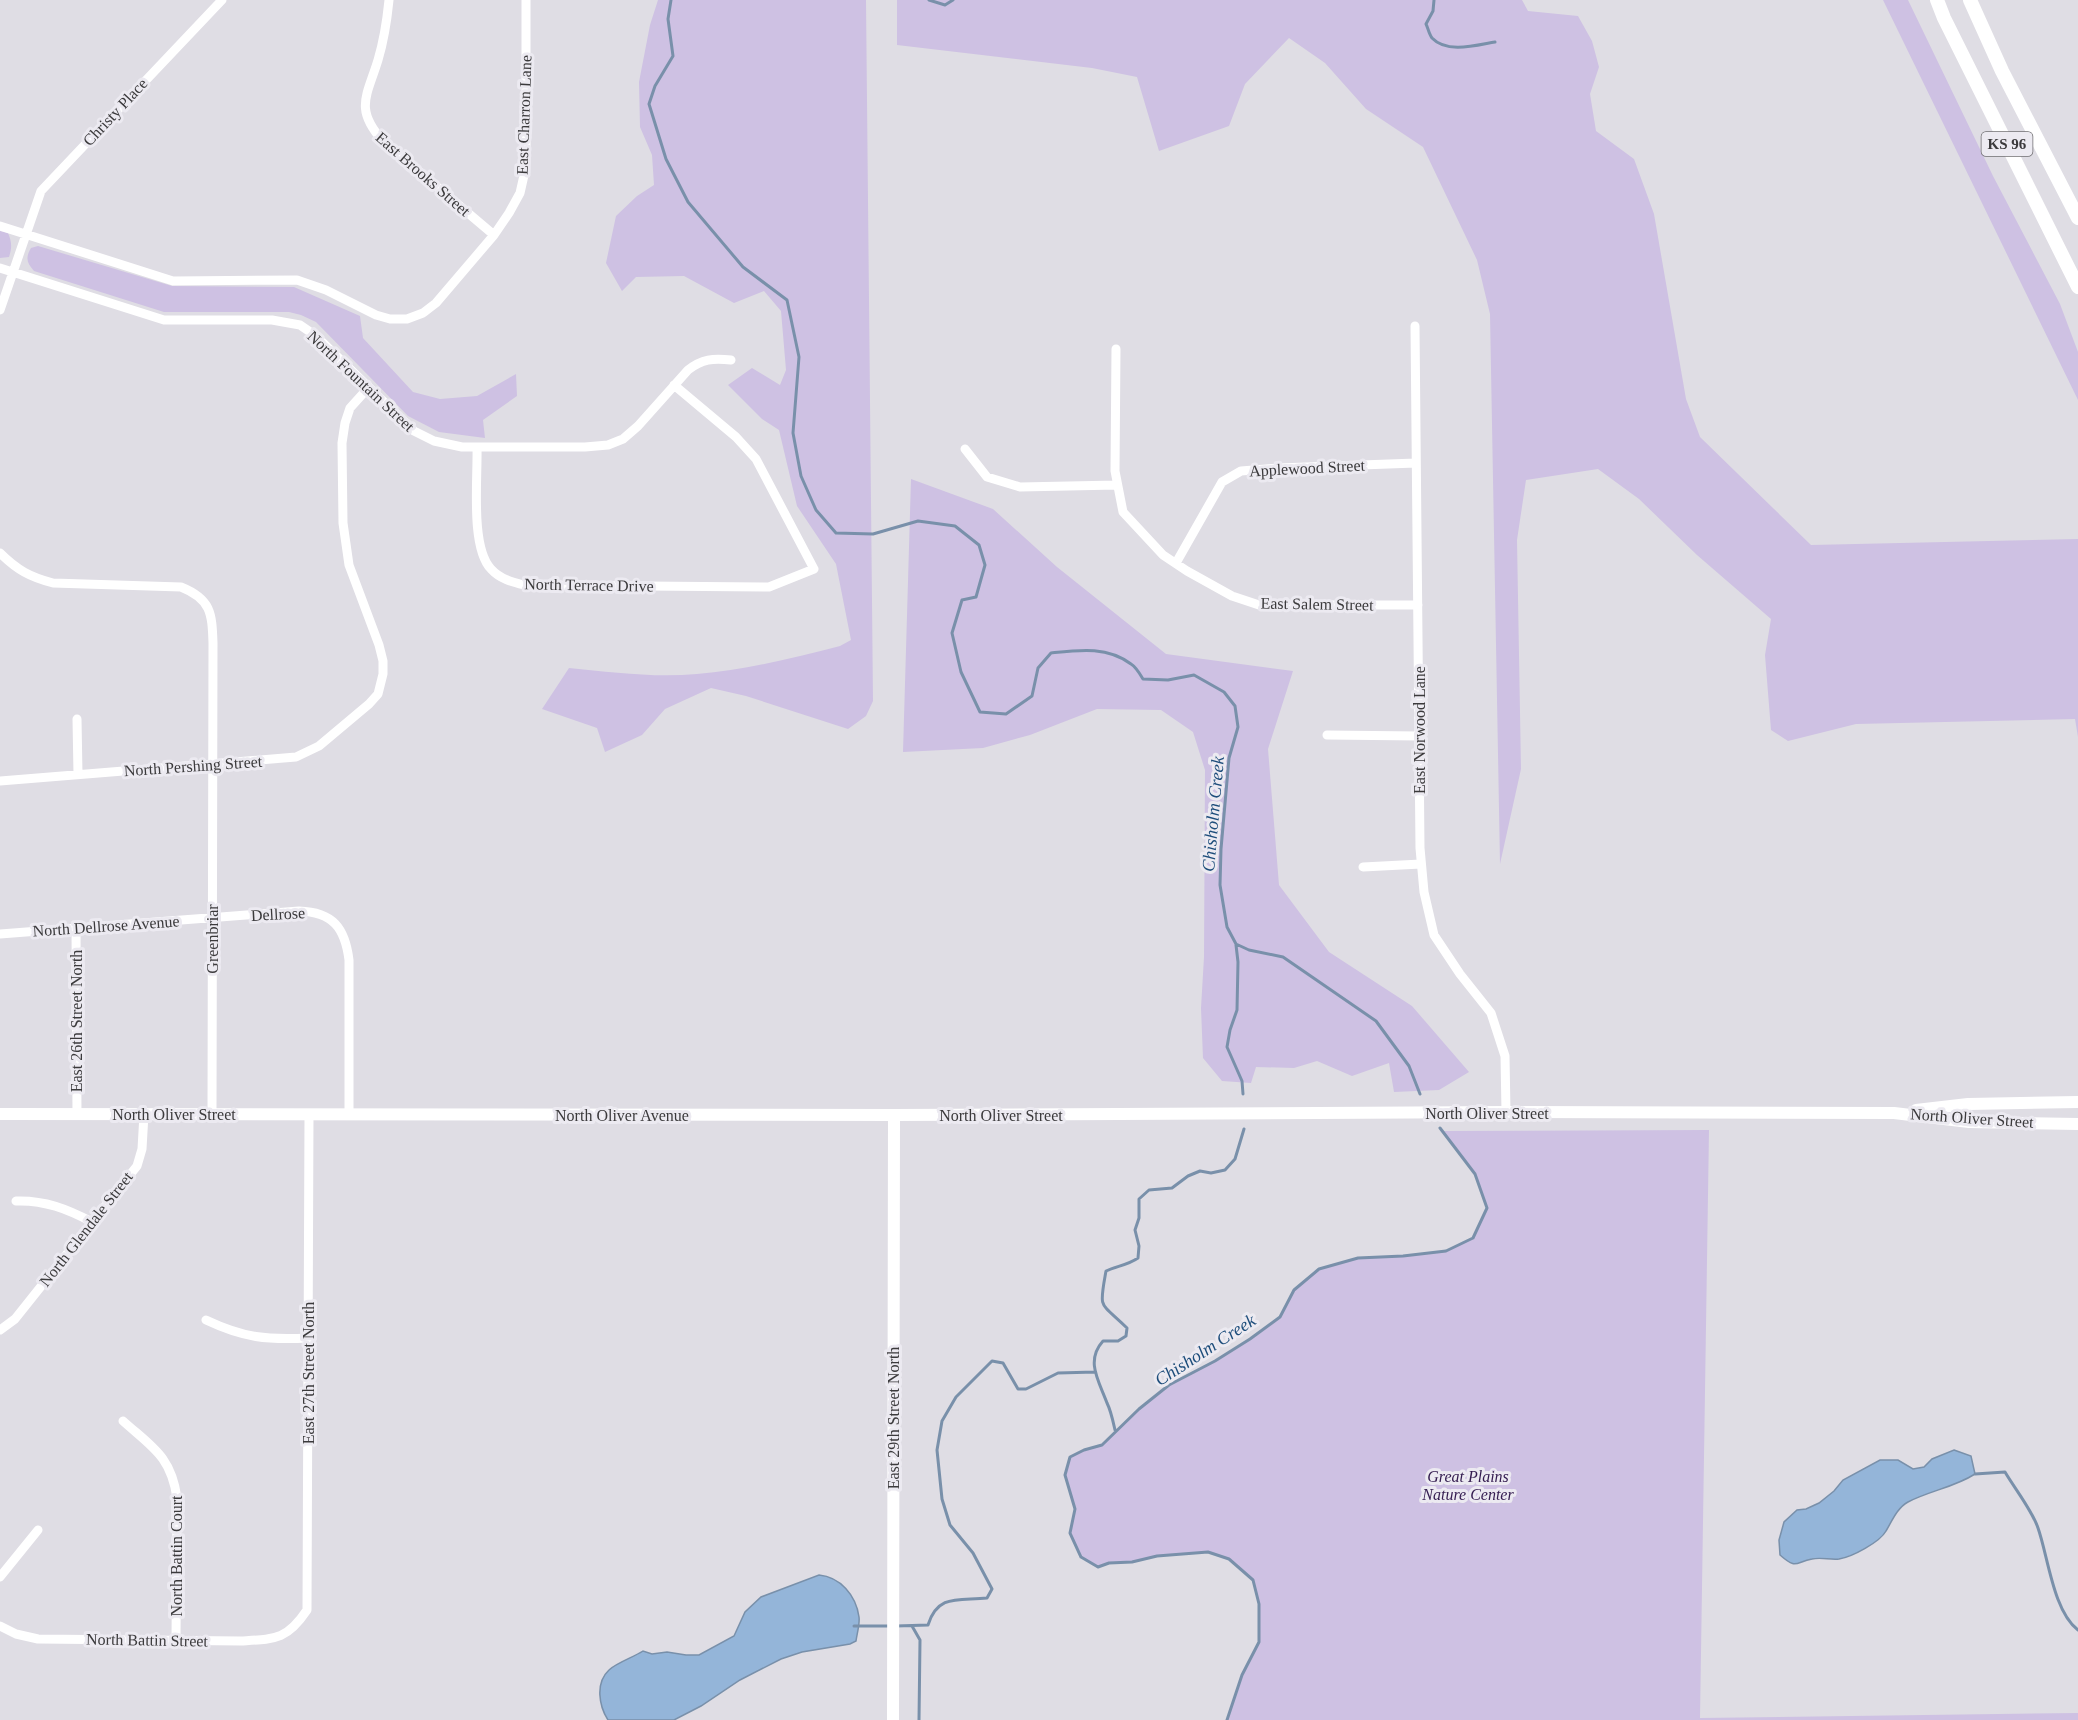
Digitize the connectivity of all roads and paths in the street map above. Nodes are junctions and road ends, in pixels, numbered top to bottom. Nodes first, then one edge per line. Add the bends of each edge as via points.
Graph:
1 (222, 0) edge
2 (388, 0) edge
3 (526, 0) edge
4 (1937, 0) edge
5 (1970, 0) edge
6 (2078, 218) edge
7 (0, 226) edge
8 (26, 234) junction
9 (494, 235) junction
10 (0, 268) edge
11 (13, 272) junction
12 (2078, 286) edge
13 (0, 310) edge
14 (1415, 326) dead end
15 (1116, 350) dead end
16 (731, 360) dead end
17 (674, 385) junction
18 (369, 387) junction
19 (477, 447) junction
20 (965, 449) dead end
21 (1416, 464) junction
22 (1117, 485) junction
23 (0, 553) edge
24 (1176, 563) junction
25 (1418, 604) junction
26 (77, 719) dead end
27 (1327, 735) dead end
28 (1419, 736) junction
29 (212, 764) junction
30 (78, 774) junction
31 (0, 781) edge
32 (1421, 864) junction
33 (1364, 867) dead end
34 (212, 918) junction
35 (76, 928) junction
36 (0, 934) edge
37 (2078, 1102) edge
38 (1506, 1112) junction
39 (1894, 1113) junction
40 (0, 1114) edge
41 (77, 1114) junction
42 (144, 1114) junction
43 (212, 1114) junction
44 (309, 1115) junction
45 (349, 1115) junction
46 (894, 1115) junction
47 (2078, 1124) edge
48 (16, 1201) dead end
49 (92, 1222) junction
50 (206, 1320) dead end
51 (0, 1330) edge
52 (308, 1338) junction
53 (123, 1421) dead end
54 (38, 1530) dead end
55 (0, 1577) edge
56 (0, 1626) edge
57 (293, 1628) joint
58 (176, 1640) junction
59 (893, 1720) edge

1 - 8 street, Christy Place via 40,191
2 - 9 street, East Brooks Street via 386,27 367,92 366,117 383,141
3 - 9 street, East Charron Lane via 525,171 520,193
4 - 12 highway, KS 96
5 - 6 highway, KS 96
7 - 8 street
8 - 9 street, East Charron Lane via 173,281 297,280 376,315 398,319 423,313 435,303
8 - 11 street
10 - 11 street, North Fountain Street
11 - 13 street
11 - 18 street, North Fountain Street via 164,321 272,320 300,325
14 - 21 street, East Norwood Lane
15 - 22 street, East Salem Street
16 - 17 street, North Fountain Street via 713,358 697,363
17 - 19 street, North Fountain Street via 638,426 608,445
17 - 19 street, North Terrace Drive via 756,459 814,569 769,587 524,585 504,579 490,568 481,553
18 - 19 street, North Fountain Street via 414,431 434,441
18 - 29 street, North Pershing Street via 350,408 345,423 343,523 349,565 383,661 378,694 319,746 296,757
20 - 22 street via 987,477 1020,487
21 - 24 street, Applewood Street via 1240,471 1222,482
21 - 25 street, East Norwood Lane
22 - 24 street, East Salem Street via 1123,513 1163,555
23 - 29 street, Greenbriar via 33,578 53,583 181,587 195,592 210,611
24 - 25 street, East Salem Street via 1232,596 1260,605
25 - 28 street, East Norwood Lane
26 - 30 street
27 - 28 street
28 - 32 street, East Norwood Lane
29 - 30 street, North Pershing Street
29 - 34 street, Greenbriar
30 - 31 street, North Pershing Street
32 - 33 street
32 - 38 street, East Norwood Lane via 1434,934 1491,1013 1504,1056
34 - 35 street, North Dellrose Avenue
34 - 43 street, Greenbriar
34 - 45 street, Dellrose via 310,911 326,916 338,927 347,941 349,960
35 - 36 street, North Dellrose Avenue
35 - 41 street, East 26th Street North
37 - 39 main road via 1968,1104
38 - 39 main road, North Oliver Street
38 - 46 main road, North Oliver Street
39 - 47 main road, North Oliver Street via 1969,1122
40 - 41 main road, North Oliver Street
41 - 42 main road, North Oliver Street
42 - 43 main road, North Oliver Street
42 - 49 street, North Glendale Street via 137,1166
43 - 44 main road, North Oliver Street
44 - 45 main road, North Oliver Street
44 - 52 street, East 27th Street North
45 - 46 main road, North Oliver Avenue
46 - 59 main road, East 29th Street North
48 - 49 street via 44,1202
49 - 51 street, North Glendale Street via 15,1319
50 - 52 street via 254,1338
52 - 57 street, East 27th Street North via 307,1610
53 - 58 street, North Battin Court via 167,1462 174,1480
54 - 55 street
56 - 58 street, North Battin Street via 38,1639
57 - 58 street, North Battin Street via 271,1639

